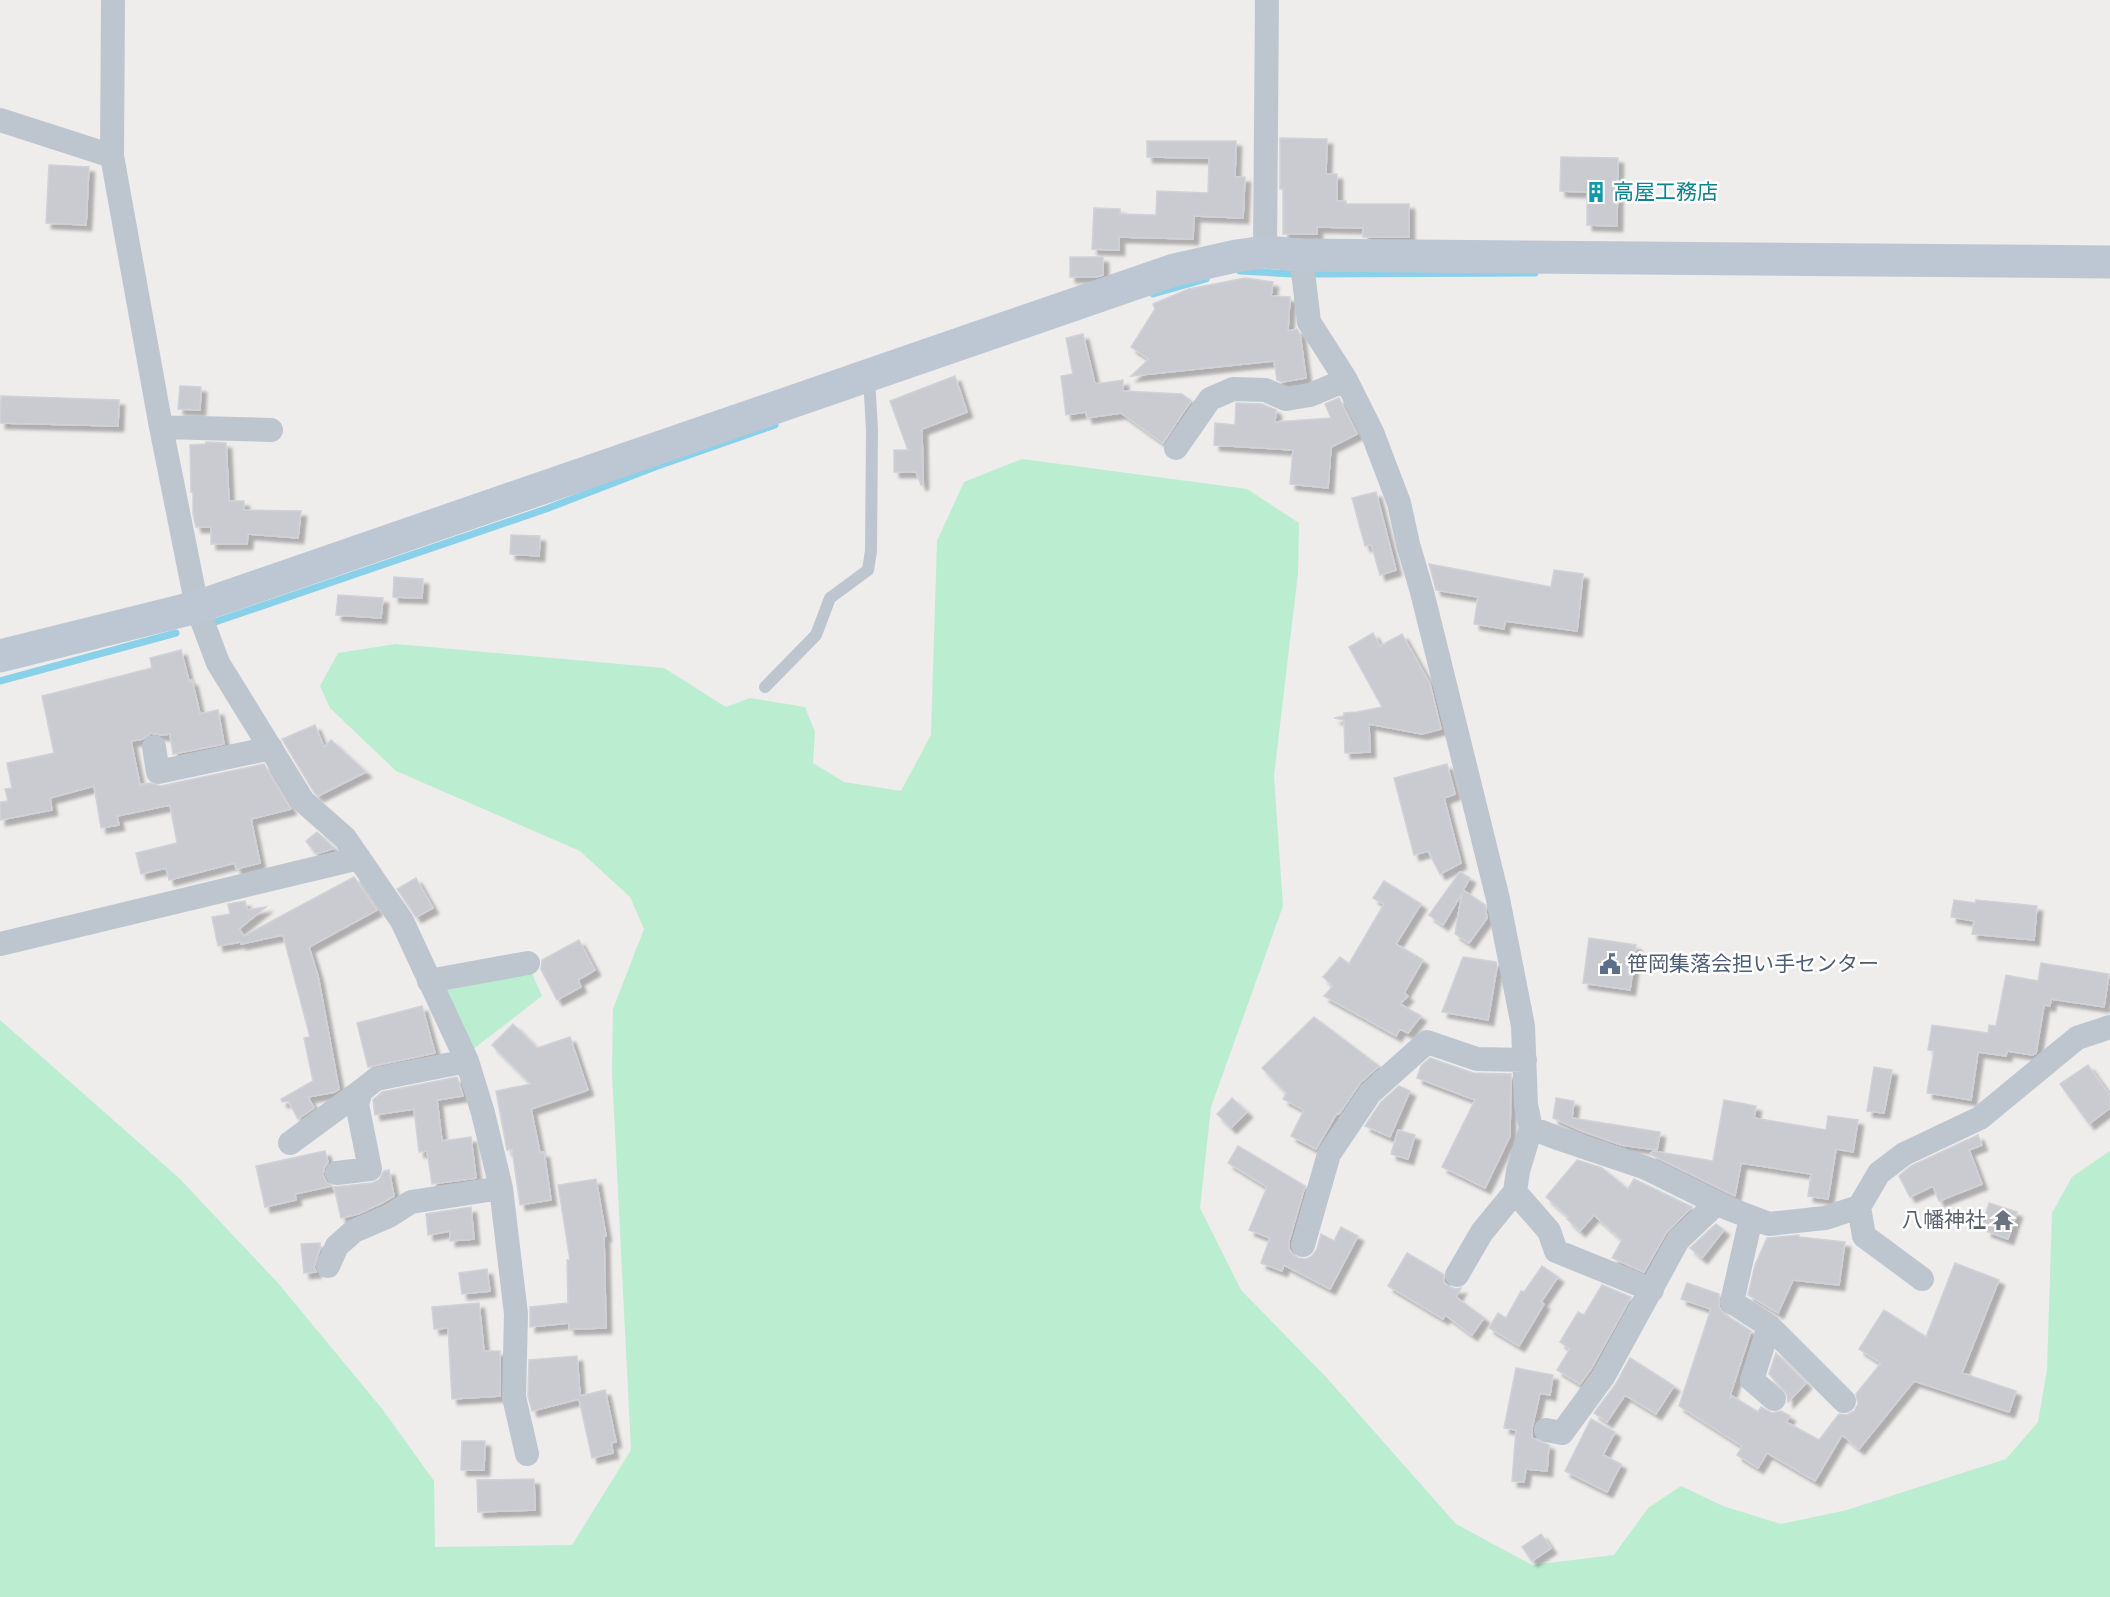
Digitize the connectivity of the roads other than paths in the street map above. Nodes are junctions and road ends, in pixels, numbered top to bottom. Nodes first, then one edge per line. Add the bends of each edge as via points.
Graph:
1 (113, 0) edge
2 (1267, 0) edge
3 (0, 120) edge
4 (112, 156) junction
5 (1265, 252) junction
6 (1301, 255) junction
7 (2110, 262) edge
8 (869, 374) junction
9 (1346, 380) junction
10 (160, 427) junction
11 (272, 430) dead end
12 (1176, 448) dead end
13 (197, 607) junction
14 (0, 656) edge
15 (765, 687) dead end
16 (154, 747) dead end
17 (271, 748) junction
18 (359, 858) junction
19 (0, 944) edge
20 (528, 963) dead end
21 (429, 981) junction
22 (2110, 1027) edge
23 (1525, 1060) junction
24 (467, 1061) junction
25 (361, 1091) junction
26 (1532, 1128) junction
27 (290, 1143) dead end
28 (337, 1173) dead end
29 (501, 1188) junction
30 (1515, 1192) junction
31 (1717, 1203) junction
32 (1859, 1207) junction
33 (1751, 1218) junction
34 (1303, 1245) dead end
35 (328, 1266) dead end
36 (1457, 1275) dead end
37 (1922, 1279) dead end
38 (1652, 1290) junction
39 (1769, 1326) junction
40 (1774, 1398) dead end
41 (1844, 1401) dead end
42 (1546, 1430) dead end
43 (527, 1454) dead end

1 - 4 street
2 - 5 street
3 - 4 street
4 - 10 street
5 - 6 street
5 - 8 street via 1174,270
6 - 7 street
6 - 9 street via 1309,321
8 - 13 street
8 - 15 lane via 872,430 868,570 830,598 816,635
9 - 12 street via 1310,395 1286,399 1265,390 1233,389 1210,399
9 - 23 street via 1372,432 1399,503 1498,899 1523,1026
10 - 11 street
10 - 13 street
13 - 14 street
13 - 17 street via 218,663
16 - 17 street via 158,772
17 - 18 street via 303,801 345,838
18 - 19 street
18 - 21 street via 402,921
20 - 21 street
21 - 24 street
22 - 32 street via 2077,1038 1980,1118 1904,1154 1879,1173
23 - 26 street via 1526,1105
23 - 34 street via 1477,1059 1427,1042 1370,1093 1329,1154
24 - 25 street via 376,1079
24 - 29 street
25 - 27 street
25 - 28 street via 357,1104 370,1169
26 - 30 street
26 - 31 street via 1646,1168
29 - 35 street via 411,1202 354,1231 337,1246
29 - 43 street via 516,1314 514,1397
30 - 36 street via 1482,1232
30 - 38 street via 1549,1231 1556,1251
31 - 33 street
31 - 38 street via 1678,1240
32 - 33 street via 1825,1218 1769,1224
32 - 37 street via 1864,1236
33 - 39 street via 1732,1302
38 - 42 street via 1603,1377 1562,1432
39 - 40 street via 1752,1380
39 - 41 street

